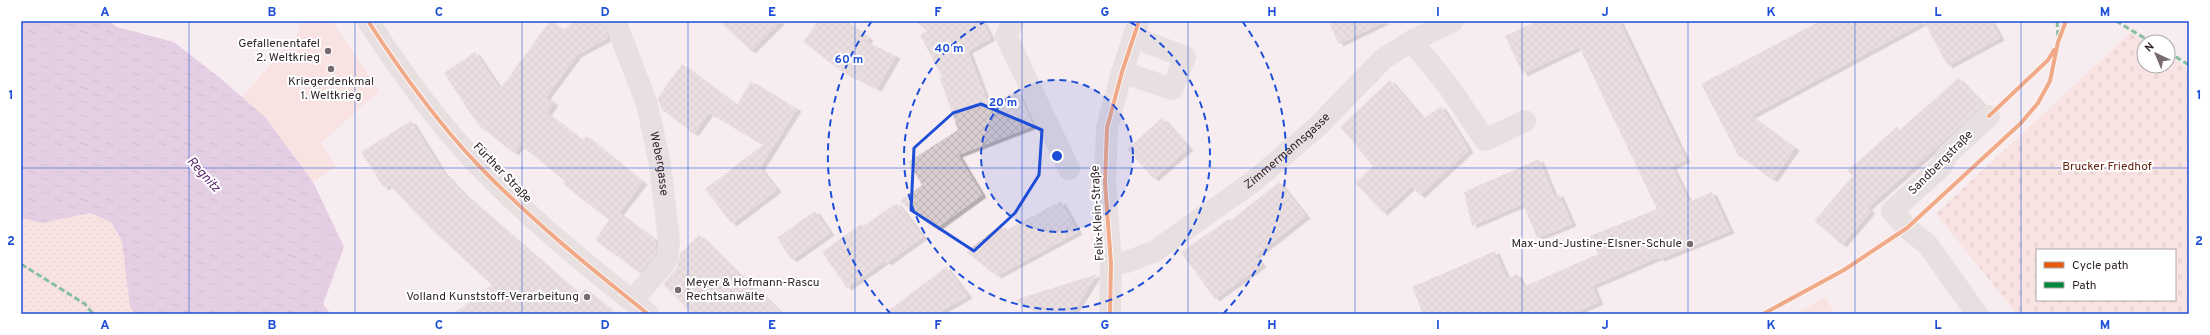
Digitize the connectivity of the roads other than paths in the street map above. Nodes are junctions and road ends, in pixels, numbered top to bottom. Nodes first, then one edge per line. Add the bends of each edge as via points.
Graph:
1 (368, 21) edge
2 (615, 21) edge
3 (1013, 21) edge
4 (1453, 21) edge
5 (1132, 27) edge
6 (1412, 41) junction
7 (1122, 72) junction
8 (1990, 116) dead end
9 (1525, 121) dead end
10 (1069, 168) dead end
11 (1111, 264) junction
12 (640, 307) edge
13 (1110, 314) edge
14 (1977, 314) edge

1 - 12 street, Fürther Straße via 408,81 478,165 553,237
2 - 12 street, Webergasse via 647,104 660,164 669,241 667,260
3 - 10 street via 1006,36
4 - 6 street, Zimmermannsgasse
5 - 7 street, Felix-Klein-Straße
5 - 7 street via 1185,57 1172,89
6 - 9 street via 1449,87 1485,140
6 - 11 street, Zimmermannsgasse via 1383,59 1318,126 1254,181 1155,251 1127,262
7 - 11 street, Felix-Klein-Straße via 1107,128 1105,152
8 - 14 street, Sandbergstraße via 1948,155 1942,166 1892,211 1907,228 1928,245
11 - 13 street, Felix-Klein-Straße

